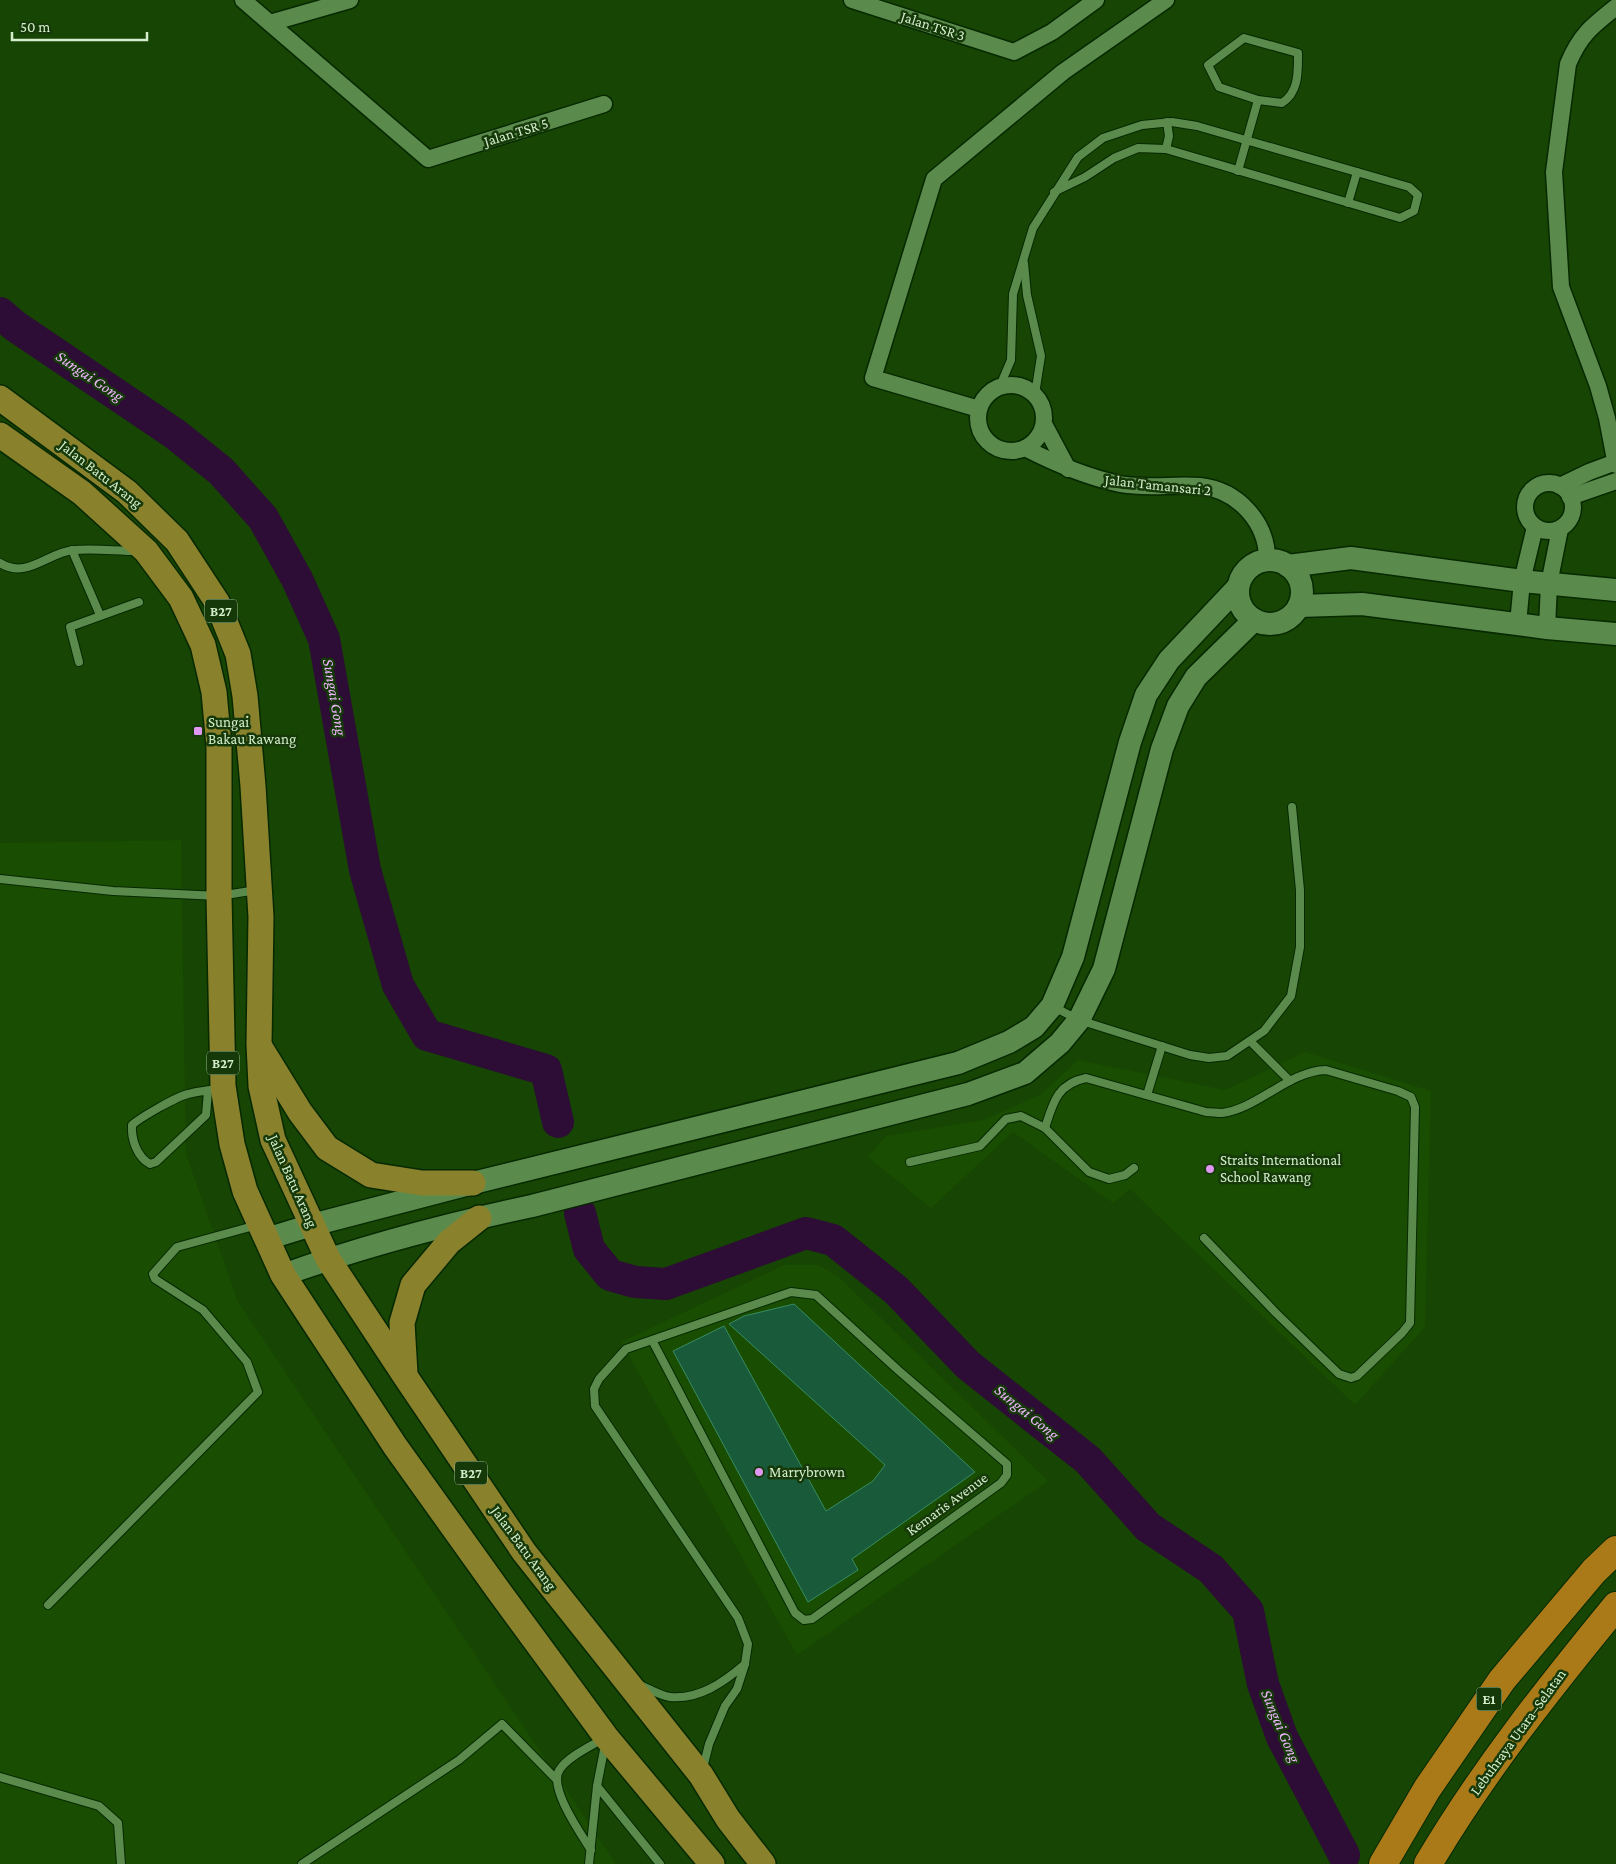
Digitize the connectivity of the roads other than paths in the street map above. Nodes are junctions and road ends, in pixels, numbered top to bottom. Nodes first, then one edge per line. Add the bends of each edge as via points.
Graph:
1 (243, 0) edge
2 (350, 0) edge
3 (852, 0) edge
4 (1096, 0) edge
5 (1166, 0) edge
6 (1616, 7) edge
7 (270, 23) junction
8 (1258, 100) junction
9 (604, 104) dead end
10 (1167, 122) junction
11 (1247, 140) junction
12 (1166, 149) junction
13 (1238, 170) junction
14 (1357, 172) junction
15 (1054, 192) junction
16 (1348, 203) junction
17 (1023, 256) junction
18 (1000, 386) junction
19 (1034, 394) junction
20 (0, 398) edge
21 (979, 409) junction
22 (1044, 424) junction
23 (0, 435) edge
24 (1024, 448) junction
25 (1616, 463) edge
26 (1068, 469) junction
27 (1616, 481) edge
28 (1565, 492) junction
29 (1535, 527) junction
30 (1560, 529) junction
31 (72, 550) junction
32 (146, 552) junction
33 (1267, 561) junction
34 (0, 563) edge
35 (1288, 566) junction
36 (1522, 581) junction
37 (1549, 584) junction
38 (1238, 587) junction
39 (1616, 590) edge
40 (139, 602) dead end
41 (1299, 606) junction
42 (100, 615) junction
43 (1254, 620) junction
44 (1518, 624) junction
45 (1547, 628) junction
46 (1616, 634) edge
47 (79, 662) dead end
48 (1292, 807) dead end
49 (0, 878) edge
50 (259, 890) junction
51 (219, 896) junction
52 (1052, 1006) junction
53 (1079, 1020) junction
54 (1250, 1041) junction
55 (259, 1044) junction
56 (1162, 1046) junction
57 (1290, 1082) junction
58 (216, 1089) junction
59 (1147, 1095) junction
60 (1046, 1128) junction
61 (910, 1162) dead end
62 (1134, 1168) dead end
63 (473, 1183) junction
64 (479, 1218) junction
65 (312, 1225) junction
66 (263, 1232) junction
67 (1204, 1238) dead end
68 (328, 1259) junction
69 (283, 1275) junction
70 (652, 1340) junction
71 (405, 1376) junction
72 (1616, 1550) edge
73 (48, 1605) dead end
74 (1616, 1606) edge
75 (745, 1664) junction
76 (624, 1679) junction
77 (606, 1737) junction
78 (701, 1775) junction
79 (0, 1777) edge
80 (556, 1780) junction
81 (598, 1786) junction
82 (591, 1850) junction
83 (121, 1864) edge
84 (302, 1864) edge
85 (589, 1864) edge
86 (660, 1864) edge
87 (712, 1864) edge
88 (763, 1864) edge
89 (1384, 1864) edge
90 (1428, 1864) edge

1 - 7 street
2 - 7 street
3 - 4 street, Jalan TSR 3 via 1014,52 1052,32
5 - 21 street via 1063,72 934,179 873,378
6 - 25 street via 1589,28 1575,47 1568,64 1554,172 1560,287 1598,386
7 - 9 street, Jalan TSR 5 via 428,159
8 - 8 lane via 1282,104 1289,98 1298,81 1298,53 1244,38 1208,65 1219,87
8 - 11 lane
10 - 11 lane via 1197,126
10 - 12 lane via 1169,136
10 - 15 lane via 1142,125 1103,138 1078,157
11 - 13 lane
11 - 14 lane
12 - 13 lane
12 - 15 lane via 1138,148
13 - 16 lane
14 - 16 lane
14 - 16 lane via 1409,187 1418,196 1414,211 1400,218
15 - 17 lane via 1032,228
17 - 18 lane via 1014,294 1012,360
17 - 19 lane via 1027,295 1041,356
18 - 19 street via 1018,385
18 - 21 street via 990,391
19 - 22 street via 1041,403
20 - 50 main road, Jalan Batu Arang / B27 via 127,492 177,541 217,602 238,654 245,696
21 - 24 street via 980,430 993,446 1014,451
22 - 24 street via 1034,442
22 - 26 street
23 - 32 main road, Jalan Batu Arang / B27 via 82,493
24 - 26 street, Jalan Tamansari 2
25 - 28 street
26 - 33 street, Jalan Tamansari 2 via 1122,484 1202,486 1227,494 1247,508 1258,522 1267,548
27 - 28 street
28 - 29 street via 1552,484 1536,486 1526,498 1526,514
28 - 30 street via 1572,512
29 - 30 street via 1547,531
29 - 36 street
30 - 37 street
31 - 32 lane
31 - 34 lane via 21,570
31 - 42 lane
32 - 51 main road, Jalan Batu Arang / B27 via 181,598 203,645 214,692 219,746
33 - 35 street
33 - 38 street via 1248,569
35 - 36 street via 1351,558
35 - 41 street via 1302,589
36 - 37 street
36 - 44 street
37 - 39 street
37 - 45 street
38 - 43 street via 1241,606
38 - 52 street via 1169,660 1146,695 1130,742 1072,957
40 - 42 lane
41 - 43 street via 1284,621 1264,623
41 - 44 street via 1362,604
42 - 47 lane via 70,627
43 - 53 street via 1196,677 1178,706 1162,749 1104,969
44 - 45 street
45 - 46 street
48 - 54 lane via 1300,890 1300,947 1291,996 1264,1031
49 - 51 lane via 113,891
50 - 51 lane
50 - 55 main road, Jalan Batu Arang / B27
51 - 58 main road, Jalan Batu Arang / B27
52 - 53 lane
52 - 63 street via 1034,1026 1008,1042 958,1063
53 - 56 lane
53 - 64 street via 1060,1043 1025,1073 968,1094
54 - 56 lane via 1226,1056 1209,1058
54 - 57 lane
55 - 63 main road via 300,1112 327,1148 371,1175 422,1183
55 - 65 main road, Jalan Batu Arang / B27 via 261,1086 273,1140
56 - 59 lane
57 - 59 lane via 1222,1113 1206,1112
57 - 67 lane via 1326,1070 1398,1091 1410,1097 1415,1107 1410,1323 1357,1376 1344,1377 1276,1314
58 - 58 lane via 187,1094 132,1125 132,1135 142,1159 150,1164 156,1162 206,1115
58 - 66 main road, Jalan Batu Arang / B27 via 245,1191
59 - 60 lane via 1086,1078 1072,1081 1053,1102
60 - 61 lane via 1014,1116 1006,1119 980,1146
60 - 62 lane via 1089,1172 1109,1179 1125,1175
63 - 65 street
64 - 68 street
64 - 71 main road via 450,1242 412,1285 402,1323
65 - 66 street
65 - 68 main road, Jalan Batu Arang / B27
66 - 69 main road, Jalan Batu Arang / B27
66 - 73 lane via 177,1247 153,1274 155,1279 203,1310 247,1362 258,1392
68 - 69 street
68 - 71 main road, Jalan Batu Arang / B27
69 - 77 main road, Jalan Batu Arang / B27 via 395,1446
70 - 70 lane, Kemaris Avenue via 792,1292 816,1295 1007,1464 1007,1474 1001,1483 812,1619 804,1620 795,1613
70 - 75 lane, Kemaris Avenue via 626,1349 599,1379 594,1389 595,1406 738,1618 748,1644
71 - 76 main road, Jalan Batu Arang / B27 via 524,1552
72 - 89 highway, E1 via 1594,1571 1502,1680 1427,1789
74 - 90 highway, Lebuhraya Utara–Selatan via 1543,1696 1458,1814
75 - 76 lane via 725,1681 698,1694 669,1697
75 - 78 lane, Kemaris Avenue via 737,1689 725,1706 709,1744
76 - 78 main road, Jalan Batu Arang / B27
77 - 80 lane via 560,1768
77 - 81 lane
77 - 87 main road, Jalan Batu Arang / B27
78 - 88 main road, Jalan Batu Arang / B27 via 728,1819
79 - 83 lane via 99,1806 118,1823
80 - 82 lane via 566,1808
80 - 84 lane via 502,1724 459,1760
81 - 82 lane
81 - 86 lane
82 - 85 lane

